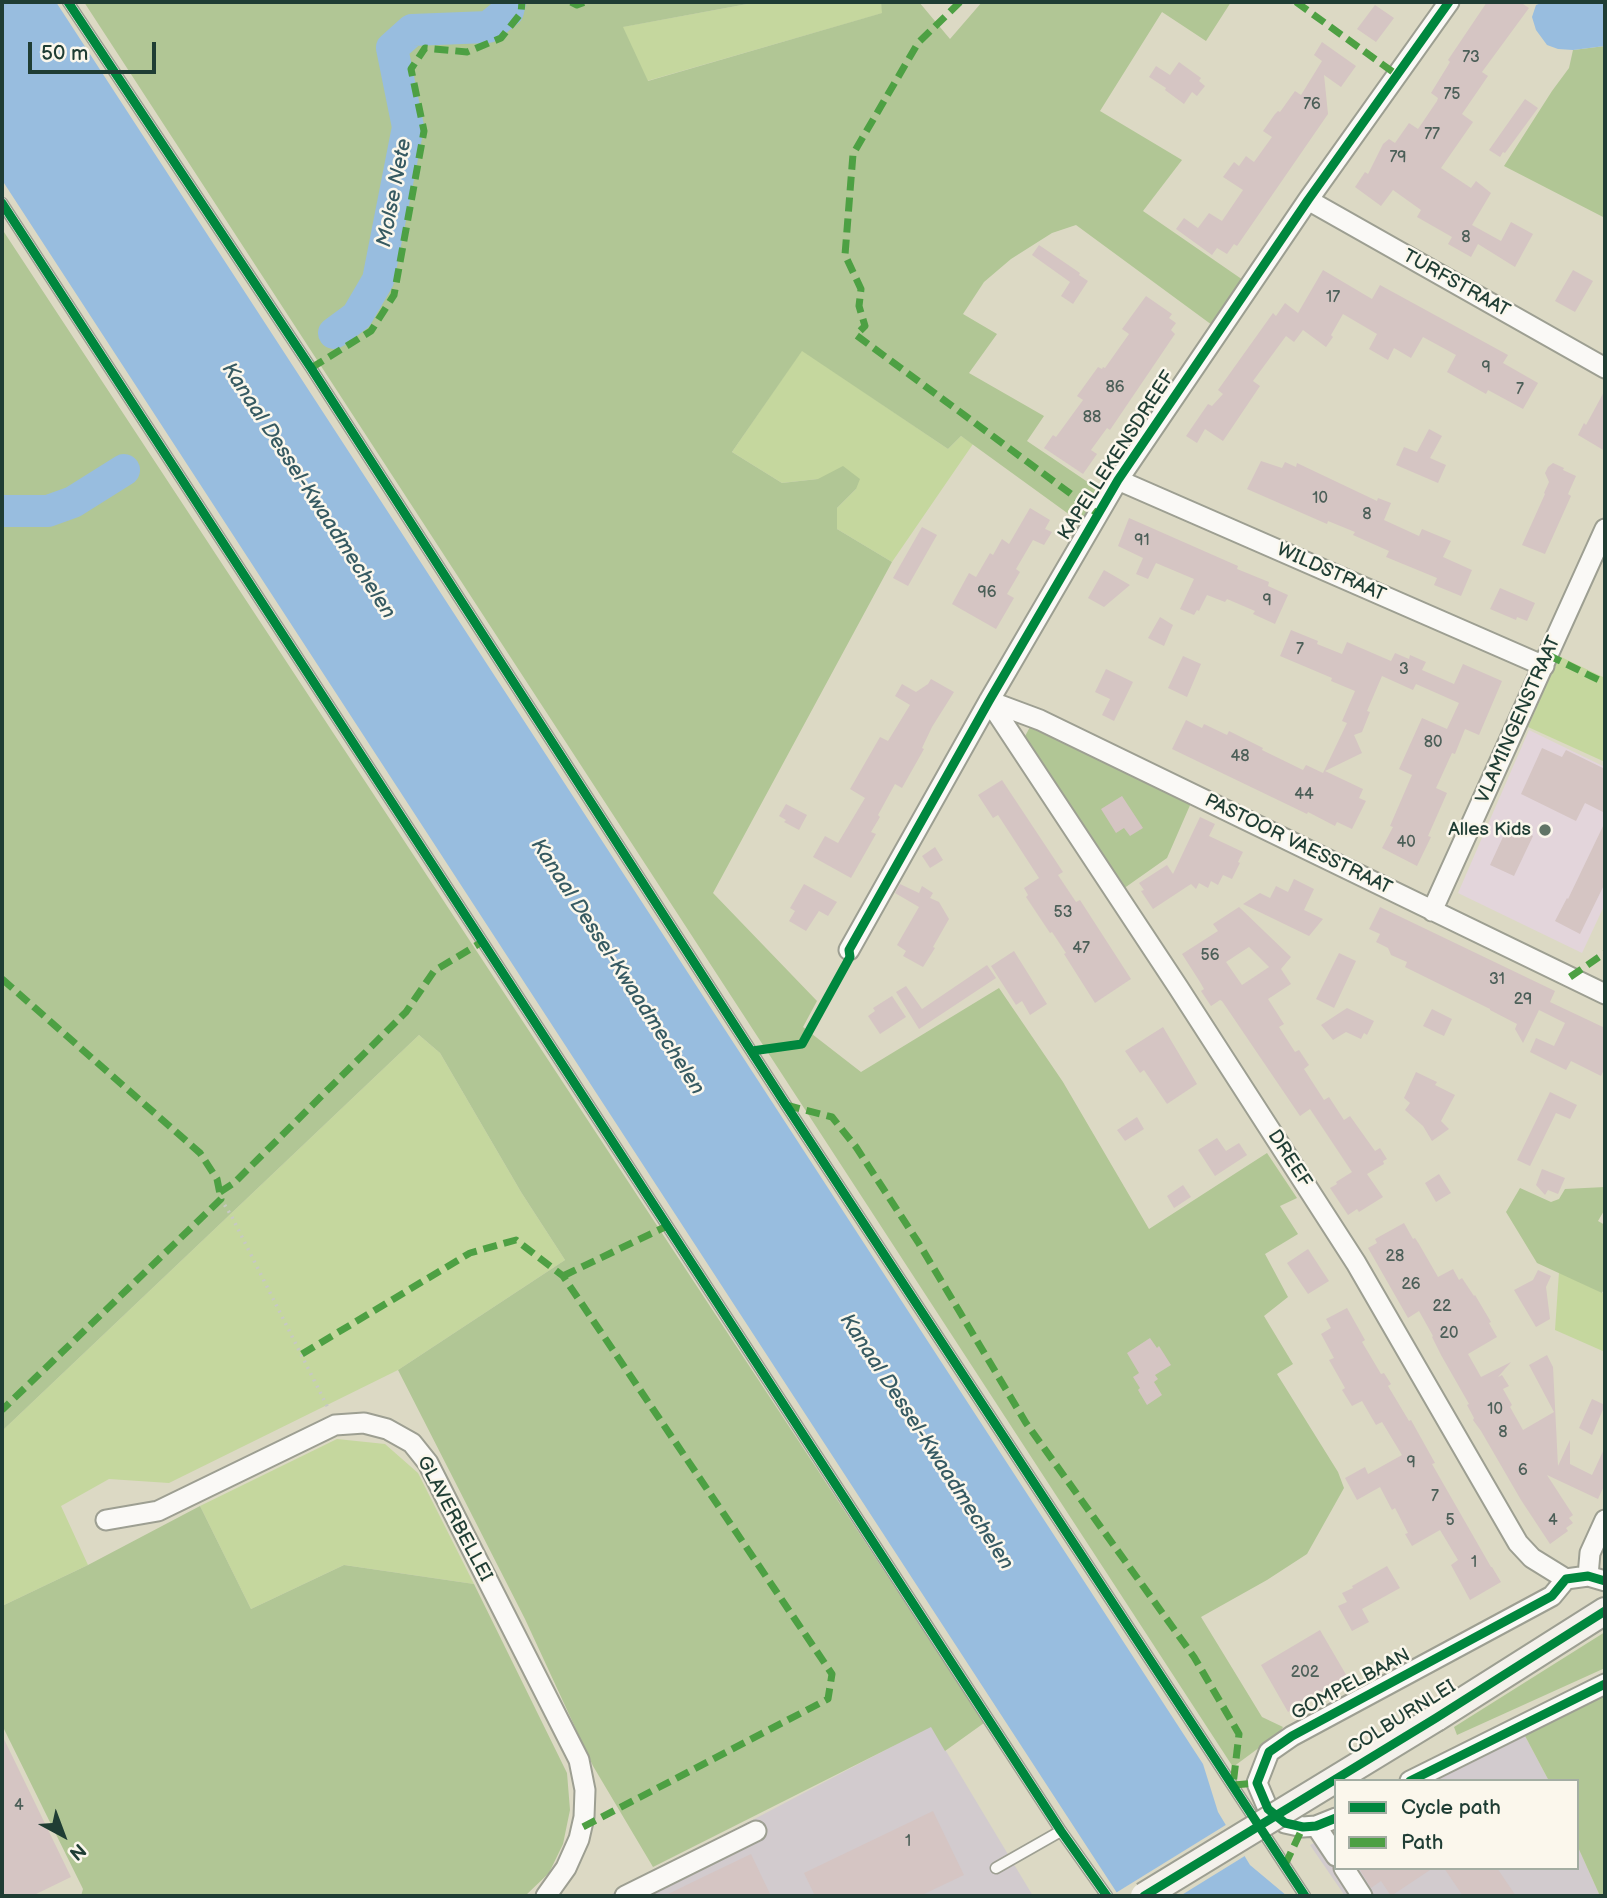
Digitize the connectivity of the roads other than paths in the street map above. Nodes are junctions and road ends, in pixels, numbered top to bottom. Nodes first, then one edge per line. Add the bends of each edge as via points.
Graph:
1 (68, 2) edge
2 (1448, 2) edge
3 (1308, 200) junction
4 (2, 203) edge
5 (1605, 368) edge
6 (1118, 480) junction
7 (1605, 529) edge
8 (1544, 666) junction
9 (989, 701) junction
10 (1432, 911) junction
11 (849, 950) dead end
12 (1605, 994) edge
13 (106, 1520) dead end
14 (1605, 1520) edge
15 (1566, 1579) junction
16 (1597, 1579) edge
17 (1605, 1611) edge
18 (1605, 1684) edge
19 (1336, 1779) edge
20 (1414, 1779) edge
21 (1334, 1780) edge
22 (1334, 1819) edge
23 (1315, 1826) junction
24 (756, 1831) dead end
25 (1061, 1831) junction
26 (1334, 1853) edge
27 (996, 1868) dead end
28 (1344, 1870) edge
29 (546, 1896) edge
30 (625, 1896) edge
31 (1107, 1896) edge
32 (1144, 1896) edge
33 (1306, 1896) edge
34 (1362, 1896) edge

1 - 33 lane
2 - 3 street, KAPELLEKENSDREEF
3 - 5 street, TURFSTRAAT
3 - 6 street, KAPELLEKENSDREEF
4 - 25 lane
6 - 8 street, WILDSTRAAT
6 - 9 street, KAPELLEKENSDREEF
7 - 8 street, VLAMINGENSTRAAT
8 - 10 street, VLAMINGENSTRAAT
9 - 10 street, PASTOOR VAESSTRAAT via 1040,720
9 - 11 street, KAPELLEKENSDREEF
9 - 15 street, DREEF via 1356,1263 1518,1543 1532,1558
10 - 12 street, PASTOOR VAESSTRAAT
13 - 29 street, GLAVERBELLEI via 158,1511 335,1424 364,1423 411,1443 428,1463 579,1760 585,1790 579,1839
14 - 16 street via 1590,1553
15 - 16 street
15 - 23 street, GOMPELBAAN via 1552,1597 1269,1752 1256,1783 1268,1809 1285,1823
17 - 19 street, COLBURNLEI, bridge
18 - 20 street
21 - 32 street, COLBURNLEI, bridge
22 - 23 street
23 - 26 street
24 - 30 street
25 - 27 lane
25 - 31 lane
28 - 34 street

